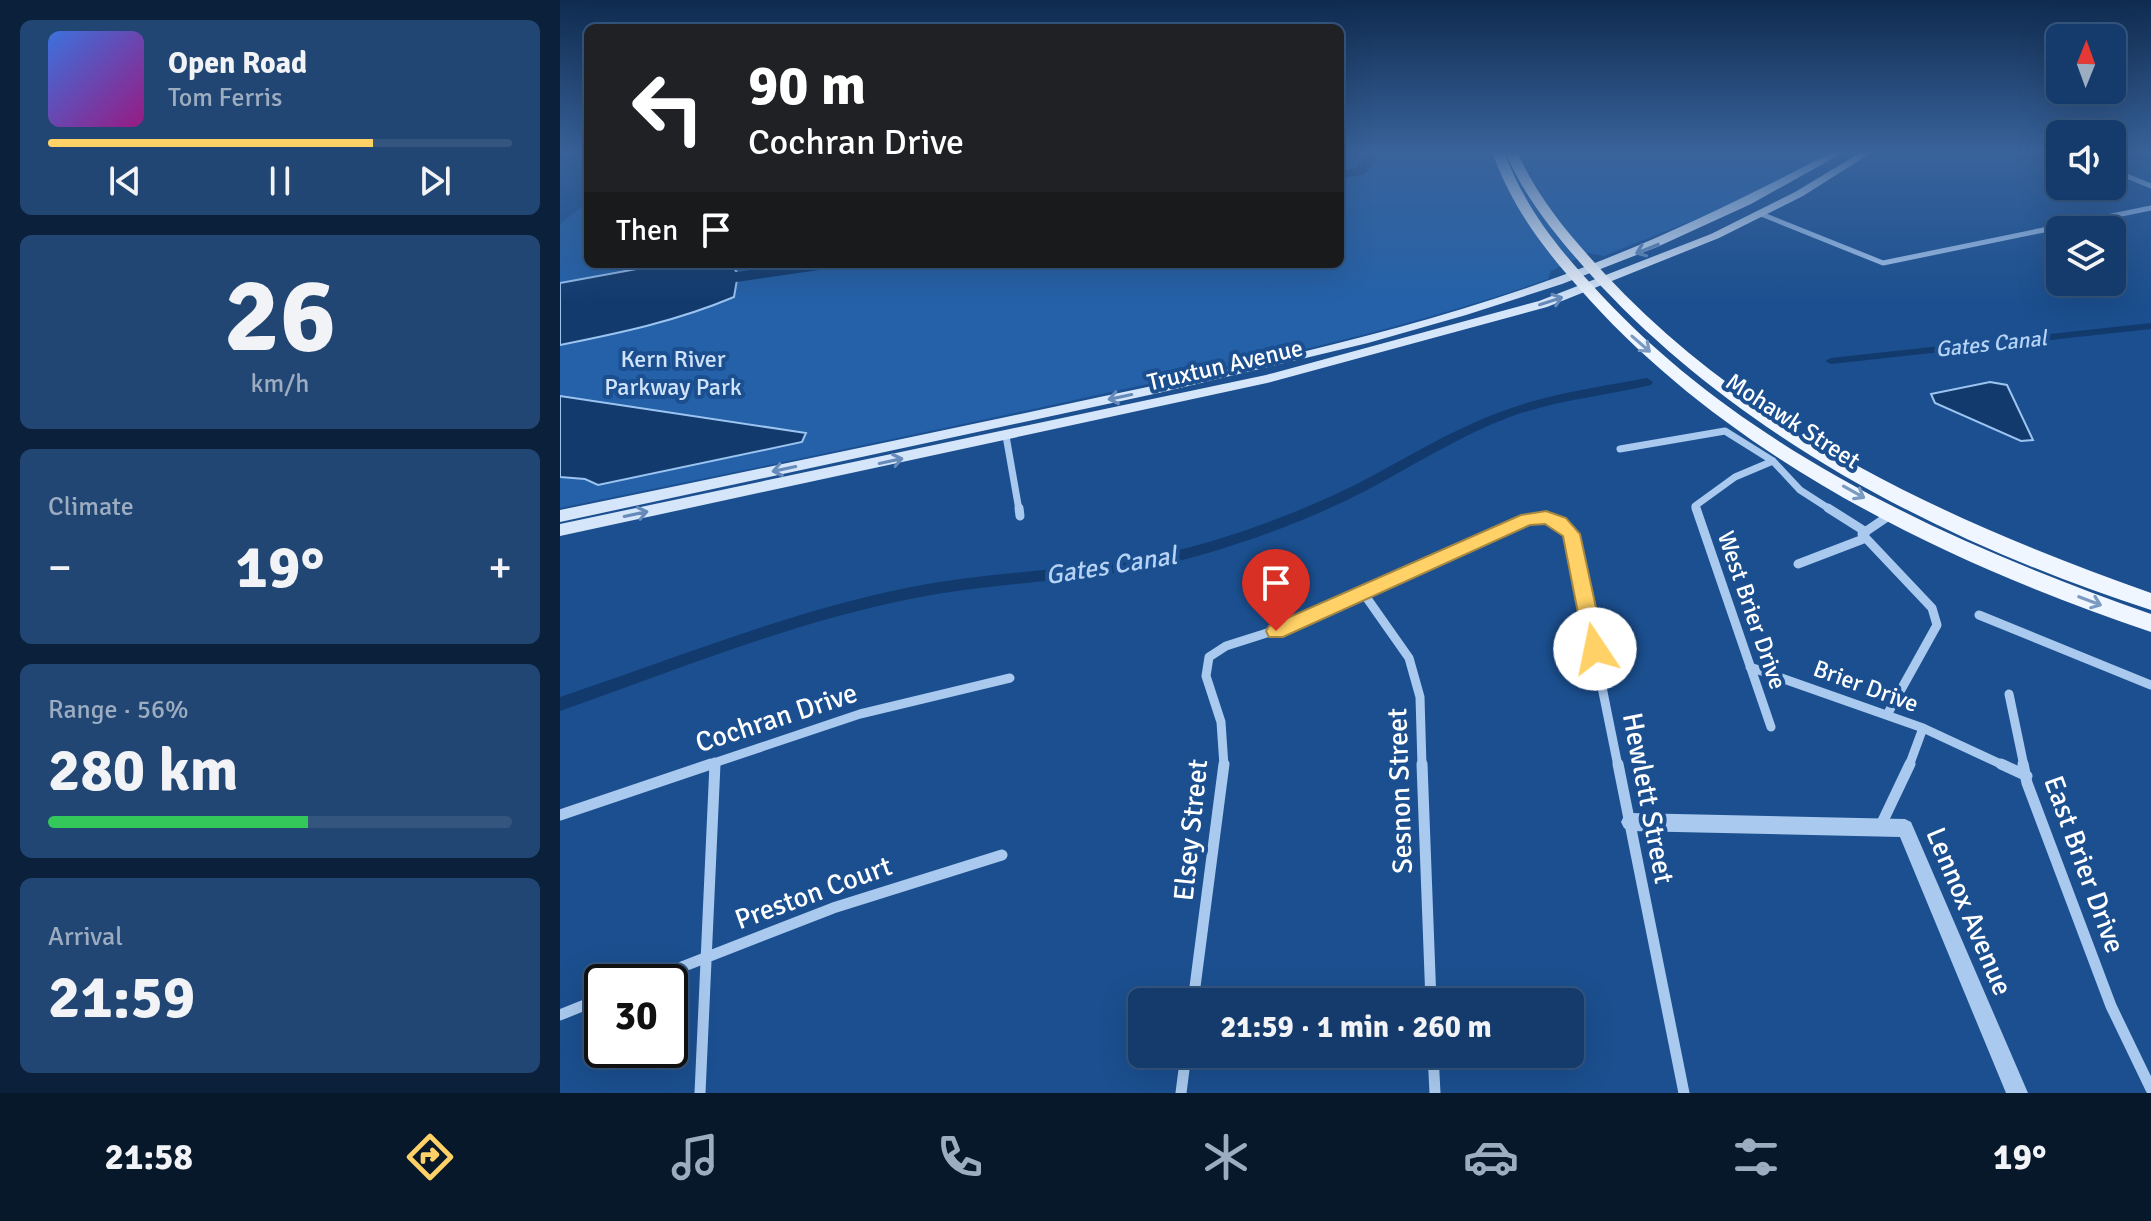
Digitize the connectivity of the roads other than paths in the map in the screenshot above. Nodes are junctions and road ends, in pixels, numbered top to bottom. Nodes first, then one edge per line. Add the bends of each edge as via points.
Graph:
1 (1518, 202) edge
2 (1540, 202) edge
3 (1748, 202) edge
4 (1782, 202) edge
5 (2151, 208) edge
6 (1761, 214) junction
7 (1598, 276) junction
8 (1580, 283) junction
9 (1664, 363) junction
10 (1720, 385) junction
11 (1060, 410) junction
12 (1006, 436) junction
13 (1620, 449) dead end
14 (1773, 461) junction
15 (1894, 513) junction
16 (560, 516) edge
17 (1020, 516) dead end
18 (560, 530) edge
19 (1976, 531) junction
20 (1866, 535) junction
21 (1798, 564) dead end
22 (1364, 594) junction
23 (2151, 602) edge
24 (1979, 615) dead end
25 (2151, 623) edge
26 (1750, 667) junction
27 (1010, 678) dead end
28 (2151, 685) edge
29 (2009, 694) dead end
30 (1888, 713) junction
31 (1771, 727) dead end
32 (1923, 728) junction
33 (715, 762) junction
34 (2027, 776) junction
35 (560, 815) edge
36 (1630, 822) junction
37 (1880, 827) junction
38 (1002, 855) dead end
39 (706, 957) junction
40 (688, 964) edge
41 (1195, 988) edge
42 (1430, 988) edge
43 (584, 1005) edge
44 (560, 1015) edge
45 (1184, 1068) edge
46 (1434, 1068) edge
47 (2151, 1089) edge
48 (700, 1093) edge
49 (1181, 1093) edge
50 (1435, 1093) edge
51 (1684, 1093) edge
52 (2017, 1093) edge

1 - 8 main road, Mohawk Street
2 - 7 main road, Mohawk Street
3 -> 7 main road, Truxtun Avenue
4 - 6 main road, Truxtun Avenue
5 - 6 street via 1883,263
6 - 7 main road, Truxtun Avenue
7 - 8 main road, Truxtun Avenue
7 - 10 main road, Mohawk Street
8 -> 9 main road, Mohawk Street
8 -> 11 main road, Truxtun Avenue via 1335,350
12 -> 8 main road, Truxtun Avenue via 1328,364
9 - 10 main road via 1699,382
9 -> 15 main road, Mohawk Street via 1771,442
10 - 19 main road, Mohawk Street via 1836,460
11 - 12 main road via 1015,427
11 -> 16 main road, Truxtun Avenue
12 - 17 street
18 -> 12 main road, Truxtun Avenue
13 - 14 street via 1725,431
14 - 20 street via 1800,490
14 - 26 street, West Brier Drive via 1735,477 1695,506
15 - 19 main road
15 - 20 street
15 -> 25 main road, Mohawk Street via 2015,570
19 - 23 main road, Mohawk Street
20 - 21 street
20 - 30 street via 1932,608 1937,625
22 - 36 street, Hewlett Street via 1527,519 1555,520 1571,534
22 - 41 street, Elsey Street via 1216,651 1205,665 1221,722 1224,770
22 - 42 street, Sesnon Street via 1409,658 1420,697
24 - 28 street
26 - 30 street, Brier Drive
26 - 31 street, West Brier Drive
27 - 33 street, Cochran Drive via 907,700
29 - 34 street, East Brier Drive
30 - 32 street, Brier Drive
32 - 34 street, Brier Drive
32 - 37 street, Brier Drive
33 - 35 street, Cochran Drive
33 - 39 street
34 - 47 street, East Brier Drive via 2111,1006
36 - 37 street, Lennox Avenue
36 - 51 street, Hewlett Street
37 - 52 street, Lennox Avenue via 1905,828
38 - 39 street, Preston Court via 833,908
39 - 40 street, Preston Court
39 - 48 street
43 - 44 street
45 - 49 street
46 - 50 street

